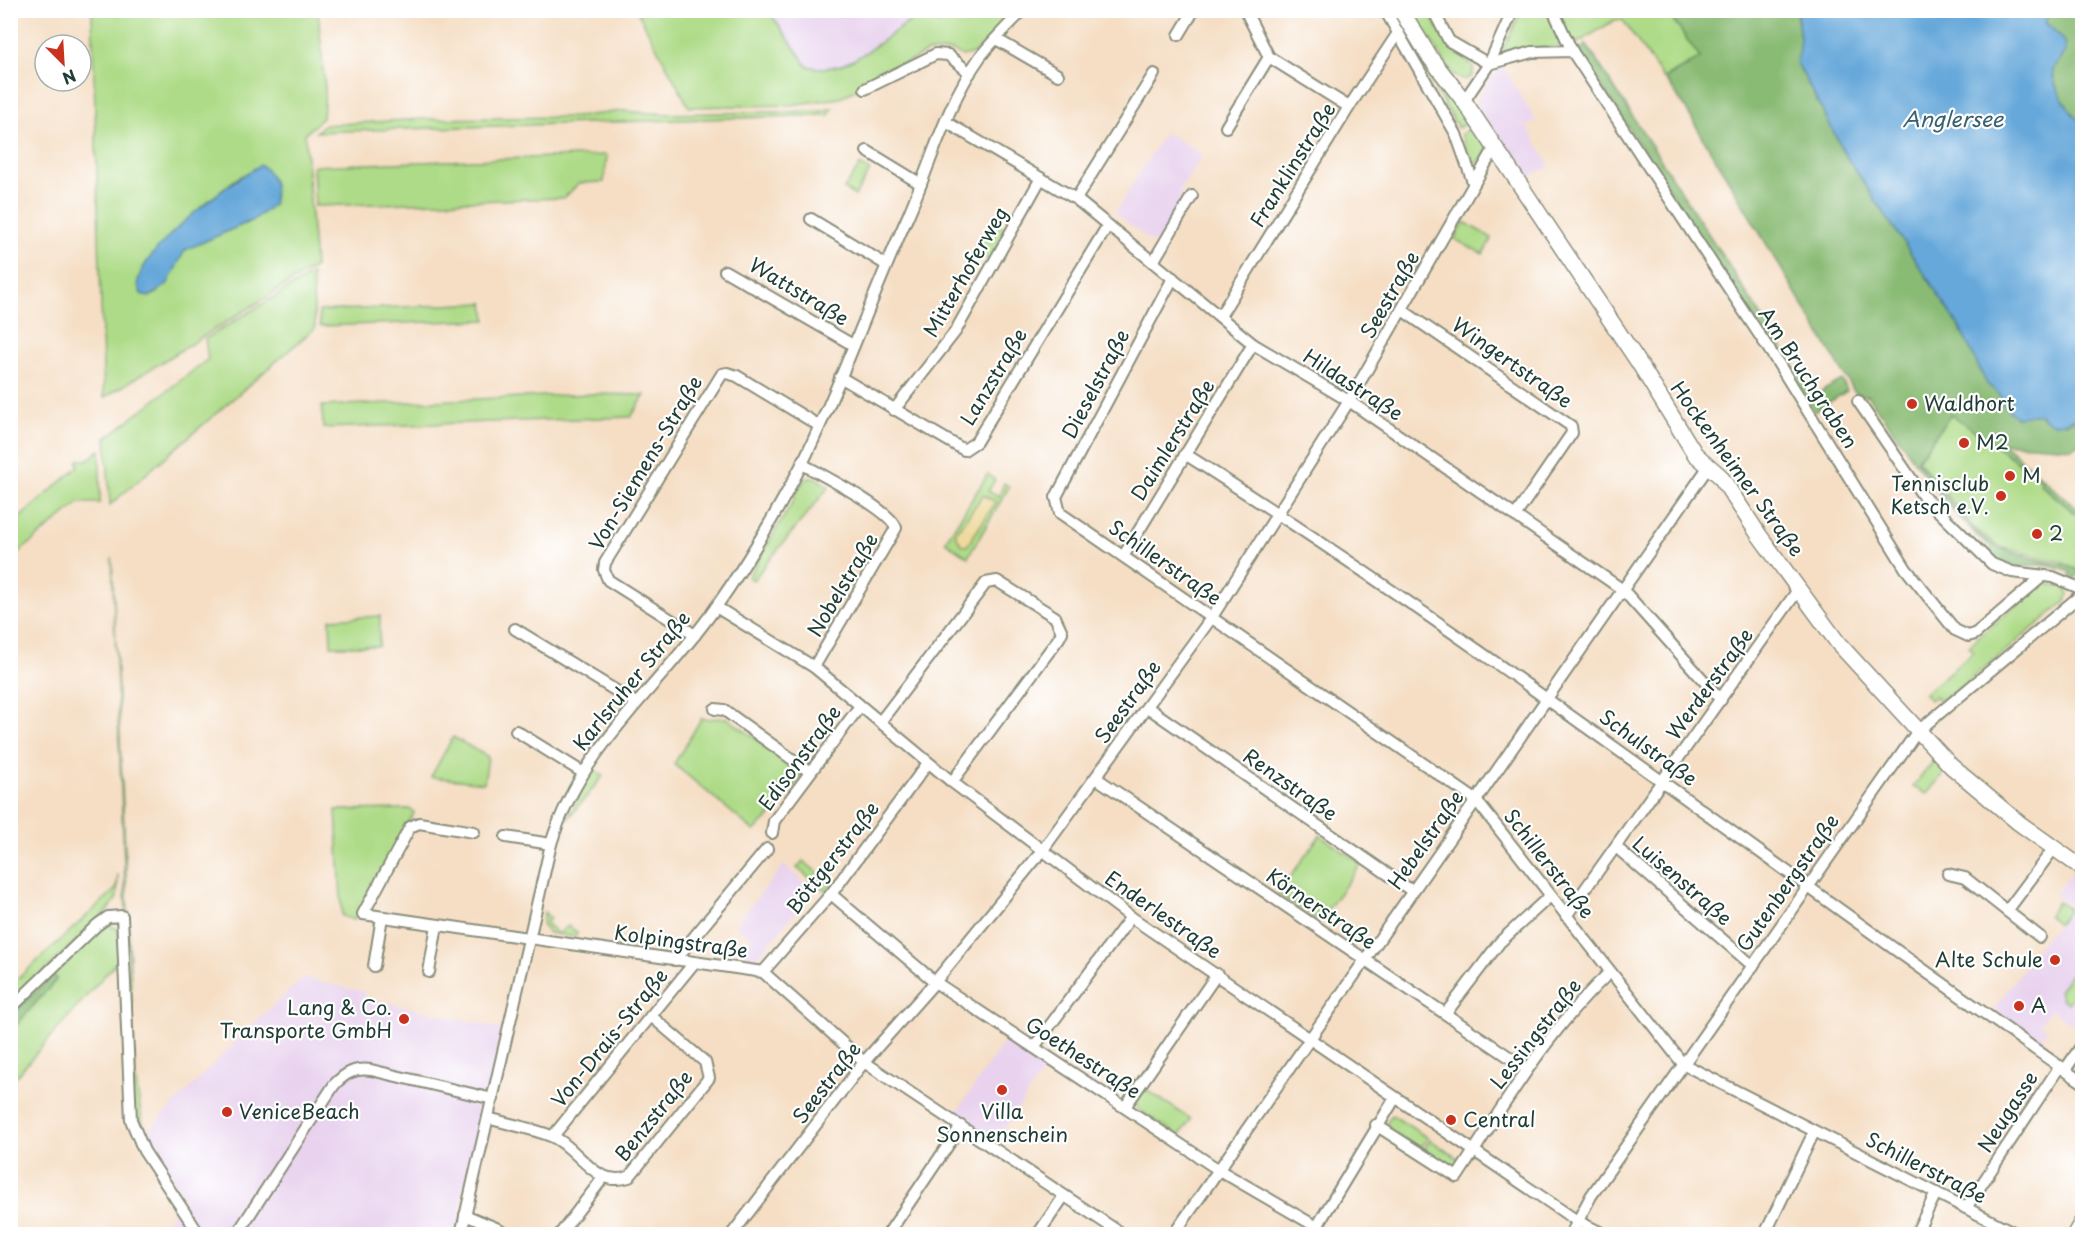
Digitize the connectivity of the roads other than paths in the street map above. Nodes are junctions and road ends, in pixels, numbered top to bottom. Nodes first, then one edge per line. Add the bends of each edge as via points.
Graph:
1 (1023, 10) edge
2 (1194, 10) edge
3 (1385, 10) edge
4 (1401, 10) edge
5 (1433, 10) edge
6 (1513, 10) edge
7 (1552, 10) edge
8 (1250, 14) edge
9 (1398, 33) junction
10 (1179, 35) dead end
11 (996, 39) junction
12 (1572, 51) junction
13 (1269, 57) junction
14 (1489, 64) junction
15 (970, 73) junction
16 (1154, 74) dead end
17 (1058, 75) dead end
18 (865, 89) dead end
19 (1464, 100) junction
20 (1349, 107) junction
21 (946, 122) junction
22 (1226, 127) dead end
23 (1494, 149) junction
24 (867, 151) dead end
25 (1041, 178) junction
26 (1473, 182) junction
27 (921, 184) junction
28 (1192, 196) dead end
29 (1076, 199) junction
30 (811, 219) dead end
31 (1108, 225) junction
32 (1153, 262) junction
33 (885, 264) junction
34 (725, 271) dead end
35 (1173, 278) junction
36 (1402, 310) junction
37 (1220, 316) junction
38 (1253, 344) junction
39 (853, 345) junction
40 (840, 377) junction
41 (1349, 401) junction
42 (1857, 401) dead end
43 (894, 410) junction
44 (818, 425) junction
45 (1185, 454) junction
46 (801, 464) junction
47 (1709, 466) junction
48 (1057, 507) joint
49 (1278, 513) junction
50 (1515, 516) junction
51 (1124, 555) junction
52 (2043, 576) junction
53 (2082, 589) edge
54 (1623, 590) junction
55 (1798, 590) junction
56 (2082, 594) edge
57 (716, 607) junction
58 (1212, 617) junction
59 (515, 629) dead end
60 (695, 635) junction
61 (814, 667) junction
62 (1547, 698) junction
63 (1721, 700) junction
64 (636, 703) junction
65 (860, 706) junction
66 (1147, 707) junction
67 (715, 709) dead end
68 (880, 722) junction
69 (516, 731) dead end
70 (1917, 732) junction
71 (928, 763) junction
72 (582, 772) junction
73 (810, 772) junction
74 (1096, 778) junction
75 (1662, 781) junction
76 (952, 782) junction
77 (1476, 800) junction
78 (474, 832) dead end
79 (772, 833) dead end
80 (506, 837) dead end
81 (550, 844) junction
82 (1616, 848) junction
83 (2054, 848) junction
84 (767, 849) dead end
85 (1042, 851) junction
86 (2082, 868) edge
87 (1948, 874) dead end
88 (1808, 884) junction
89 (1412, 891) junction
90 (831, 894) junction
91 (1550, 896) junction
92 (2007, 911) junction
93 (1566, 916) junction
94 (382, 917) junction
95 (1131, 917) junction
96 (437, 925) junction
97 (2040, 937) dead end
98 (529, 939) junction
99 (1365, 959) junction
100 (675, 960) junction
101 (694, 963) junction
102 (374, 966) dead end
103 (1753, 966) junction
104 (429, 972) dead end
105 (763, 972) junction
106 (1610, 972) junction
107 (1217, 974) junction
108 (935, 982) junction
109 (10, 1009) edge
110 (1446, 1013) junction
111 (651, 1016) junction
112 (1309, 1039) junction
113 (2082, 1045) edge
114 (1034, 1047) junction
115 (864, 1062) junction
116 (1683, 1064) junction
117 (2062, 1068) junction
118 (1527, 1069) junction
119 (2082, 1082) edge
120 (1395, 1098) junction
121 (493, 1099) junction
122 (1125, 1107) junction
123 (488, 1118) junction
124 (1376, 1125) junction
125 (961, 1126) junction
126 (1815, 1132) junction
127 (553, 1136) junction
128 (1474, 1151) junction
129 (1219, 1170) junction
130 (603, 1178) junction
131 (1936, 1193) junction
132 (1064, 1196) junction
133 (1966, 1208) junction
134 (465, 1215) junction
135 (1577, 1221) junction
136 (1316, 1228) junction
137 (2012, 1233) edge
138 (199, 1234) edge
139 (237, 1234) edge
140 (460, 1234) edge
141 (505, 1234) edge
142 (560, 1234) edge
143 (732, 1234) edge
144 (888, 1234) edge
145 (1038, 1234) edge
146 (1122, 1234) edge
147 (1174, 1234) edge
148 (1329, 1234) edge
149 (1571, 1234) edge
150 (1604, 1234) edge
151 (1765, 1234) edge
152 (1916, 1234) edge

1 - 11 street, Karlsruher Straße
2 - 10 street
3 - 9 street
4 - 19 street, Hockenheimer Straße via 1429,56
5 - 14 street via 1449,41
6 - 14 street
7 - 12 street, Am Bruchgraben
8 - 13 street
9 - 20 street, Franklinstraße
9 - 26 street via 1456,134
11 - 15 street, Karlsruher Straße
11 - 17 street
12 - 14 street via 1532,52
12 - 52 street, Am Bruchgraben via 1778,363 1906,569 1955,630 1968,636 1975,634
13 - 20 street
13 - 22 street
14 - 19 street
15 - 18 street via 948,55 936,54
15 - 21 street, Karlsruher Straße
16 - 29 street
19 - 23 street, Hockenheimer Straße
20 - 37 street, Franklinstraße
21 - 25 street, Hildastraße
21 - 27 street, Karlsruher Straße
23 - 26 street, Seestraße
23 - 47 street, Hockenheimer Straße via 1639,363 1695,454
24 - 27 street
25 - 29 street, Hildastraße
25 - 43 street, Mitterhoferweg via 955,332
26 - 36 street, Seestraße
27 - 33 street, Karlsruher Straße
28 - 32 street
29 - 31 street, Hildastraße
30 - 33 street
31 - 32 street, Hildastraße
31 - 43 street, Lanzstraße via 976,442 964,450 958,448
32 - 35 street, Hildastraße
33 - 39 street, Karlsruher Straße
34 - 39 street, Wattstraße
35 - 37 street, Hildastraße
35 - 48 street, Dieselstraße via 1056,497
36 - 41 street, Seestraße
36 - 50 street, Wingertstraße via 1571,426 1572,433
37 - 38 street, Hildastraße
38 - 41 street, Hildastraße
38 - 45 street, Daimlerstraße
39 - 40 street, Karlsruher Straße
40 - 43 street, Lanzstraße
40 - 44 street, Karlsruher Straße
41 - 49 street, Seestraße
41 - 50 street, Hildastraße
42 - 52 street via 1923,496 1992,564 2012,572
44 - 46 street, Karlsruher Straße
44 - 60 street, Von-Siemens-Straße via 738,376 722,374 605,563 608,580
45 - 49 street, Schulstraße
45 - 51 street, Daimlerstraße
46 - 57 street, Karlsruher Straße
46 - 61 street, Nobelstraße via 888,516 896,528
47 - 54 street, Hebelstraße
47 - 55 street, Hockenheimer Straße via 1720,476
48 - 51 street, Schillerstraße via 1060,513
49 - 58 street, Seestraße
49 - 62 street, Schulstraße
50 - 54 street, Hildastraße
51 - 58 street, Schillerstraße
52 - 53 street via 2065,580
54 - 62 street, Hebelstraße
54 - 63 street, Hildastraße
55 - 63 street, Werderstraße
55 - 70 street, Hockenheimer Straße via 1838,643
56 - 70 street, Gutenbergstraße
57 - 60 street, Karlsruher Straße
57 - 61 street, Enderlestraße
58 - 66 street, Seestraße
58 - 77 street, Schillerstraße
59 - 64 street
60 - 64 street, Karlsruher Straße
61 - 65 street, Enderlestraße
62 - 75 street, Schulstraße
62 - 77 street, Hebelstraße
63 - 75 street, Werderstraße
64 - 72 street, Karlsruher Straße
65 - 68 street, Enderlestraße
65 - 73 street, Edisonstraße
66 - 74 street, Seestraße
66 - 89 street, Renzstraße
67 - 73 street via 724,710
68 - 71 street, Enderlestraße
68 - 76 street via 986,583 997,581 1055,617 1062,632 1059,638
69 - 72 street
70 - 83 street, Hockenheimer Straße via 1992,802
70 - 88 street, Gutenbergstraße
71 - 76 street, Enderlestraße
71 - 90 street, Böttgerstraße
72 - 81 street, Karlsruher Straße
73 - 79 street, Edisonstraße via 774,821
74 - 85 street, Seestraße
74 - 99 street, Körnerstraße
75 - 82 street, Werderstraße
75 - 88 street, Schulstraße
76 - 85 street, Enderlestraße
77 - 89 street, Hebelstraße
77 - 91 street, Schillerstraße
78 - 94 street via 419,823 410,827 363,914
80 - 81 street
81 - 98 street, Karlsruher Straße
82 - 93 street, Werderstraße
82 - 103 street, Luisenstraße
83 - 86 street, Hockenheimer Straße
83 - 92 street
84 - 100 street
85 - 95 street, Enderlestraße
85 - 108 street, Seestraße
87 - 92 street via 1965,878
88 - 103 street, Gutenbergstraße
88 - 117 street, Schulstraße
89 - 99 street, Hebelstraße
90 - 105 street, Böttgerstraße
90 - 108 street, Goethestraße
91 - 93 street, Schillerstraße
91 - 110 street via 1500,942
92 - 97 street
93 - 106 street, Schillerstraße
94 - 96 street, Kolpingstraße
94 - 102 street
95 - 107 street, Enderlestraße
95 - 114 street
96 - 98 street, Kolpingstraße
96 - 104 street
98 - 100 street, Kolpingstraße
98 - 121 street, Karlsruher Straße
99 - 110 street, Körnerstraße
99 - 112 street, Hebelstraße
100 - 101 street, Kolpingstraße
101 - 105 street, Kolpingstraße
101 - 111 street, Von-Drais-Straße
103 - 116 street, Gutenbergstraße
105 - 115 street, Kolpingstraße
106 - 116 street, Schillerstraße
106 - 118 street, Lessingstraße via 1563,1022
107 - 112 street, Enderlestraße
107 - 122 street
108 - 114 street, Goethestraße
108 - 115 street, Seestraße
109 - 138 street via 103,920 122,916 130,1108 139,1142
110 - 118 street, Körnerstraße
111 - 127 street, Von-Drais-Straße
111 - 130 street, Benzstraße via 705,1062 709,1078 636,1171 621,1180
112 - 120 street, Enderlestraße
112 - 129 street, Hebelstraße
113 - 117 street, Neugasse
114 - 122 street, Goethestraße
115 - 125 street, Kolpingstraße
115 - 143 street, Seestraße
116 - 126 street, Schillerstraße
116 - 135 street, Gutenbergstraße
117 - 119 street, Schulstraße
117 - 133 street, Neugasse
118 - 128 street, Lessingstraße
120 - 124 street
120 - 128 street, Enderlestraße
121 - 123 street, Karlsruher Straße
121 - 139 street via 371,1070 347,1073 334,1085
122 - 129 street, Goethestraße
123 - 127 street, Benzstraße
123 - 134 street, Karlsruher Straße
124 - 128 street, Lessingstraße via 1457,1177
124 - 136 street
125 - 132 street, Kolpingstraße
125 - 144 street
126 - 131 street, Schillerstraße
126 - 151 street
127 - 130 street, Benzstraße
128 - 135 street, Enderlestraße
129 - 136 street, Goethestraße
129 - 147 street, Hebelstraße
130 - 142 street
131 - 133 street, Schillerstraße
131 - 152 street
132 - 145 street
132 - 146 street, Kolpingstraße
133 - 137 street, Schillerstraße
134 - 140 street, Karlsruher Straße
134 - 141 street
135 - 149 street, Gutenbergstraße
135 - 150 street, Enderlestraße
136 - 148 street, Goethestraße

